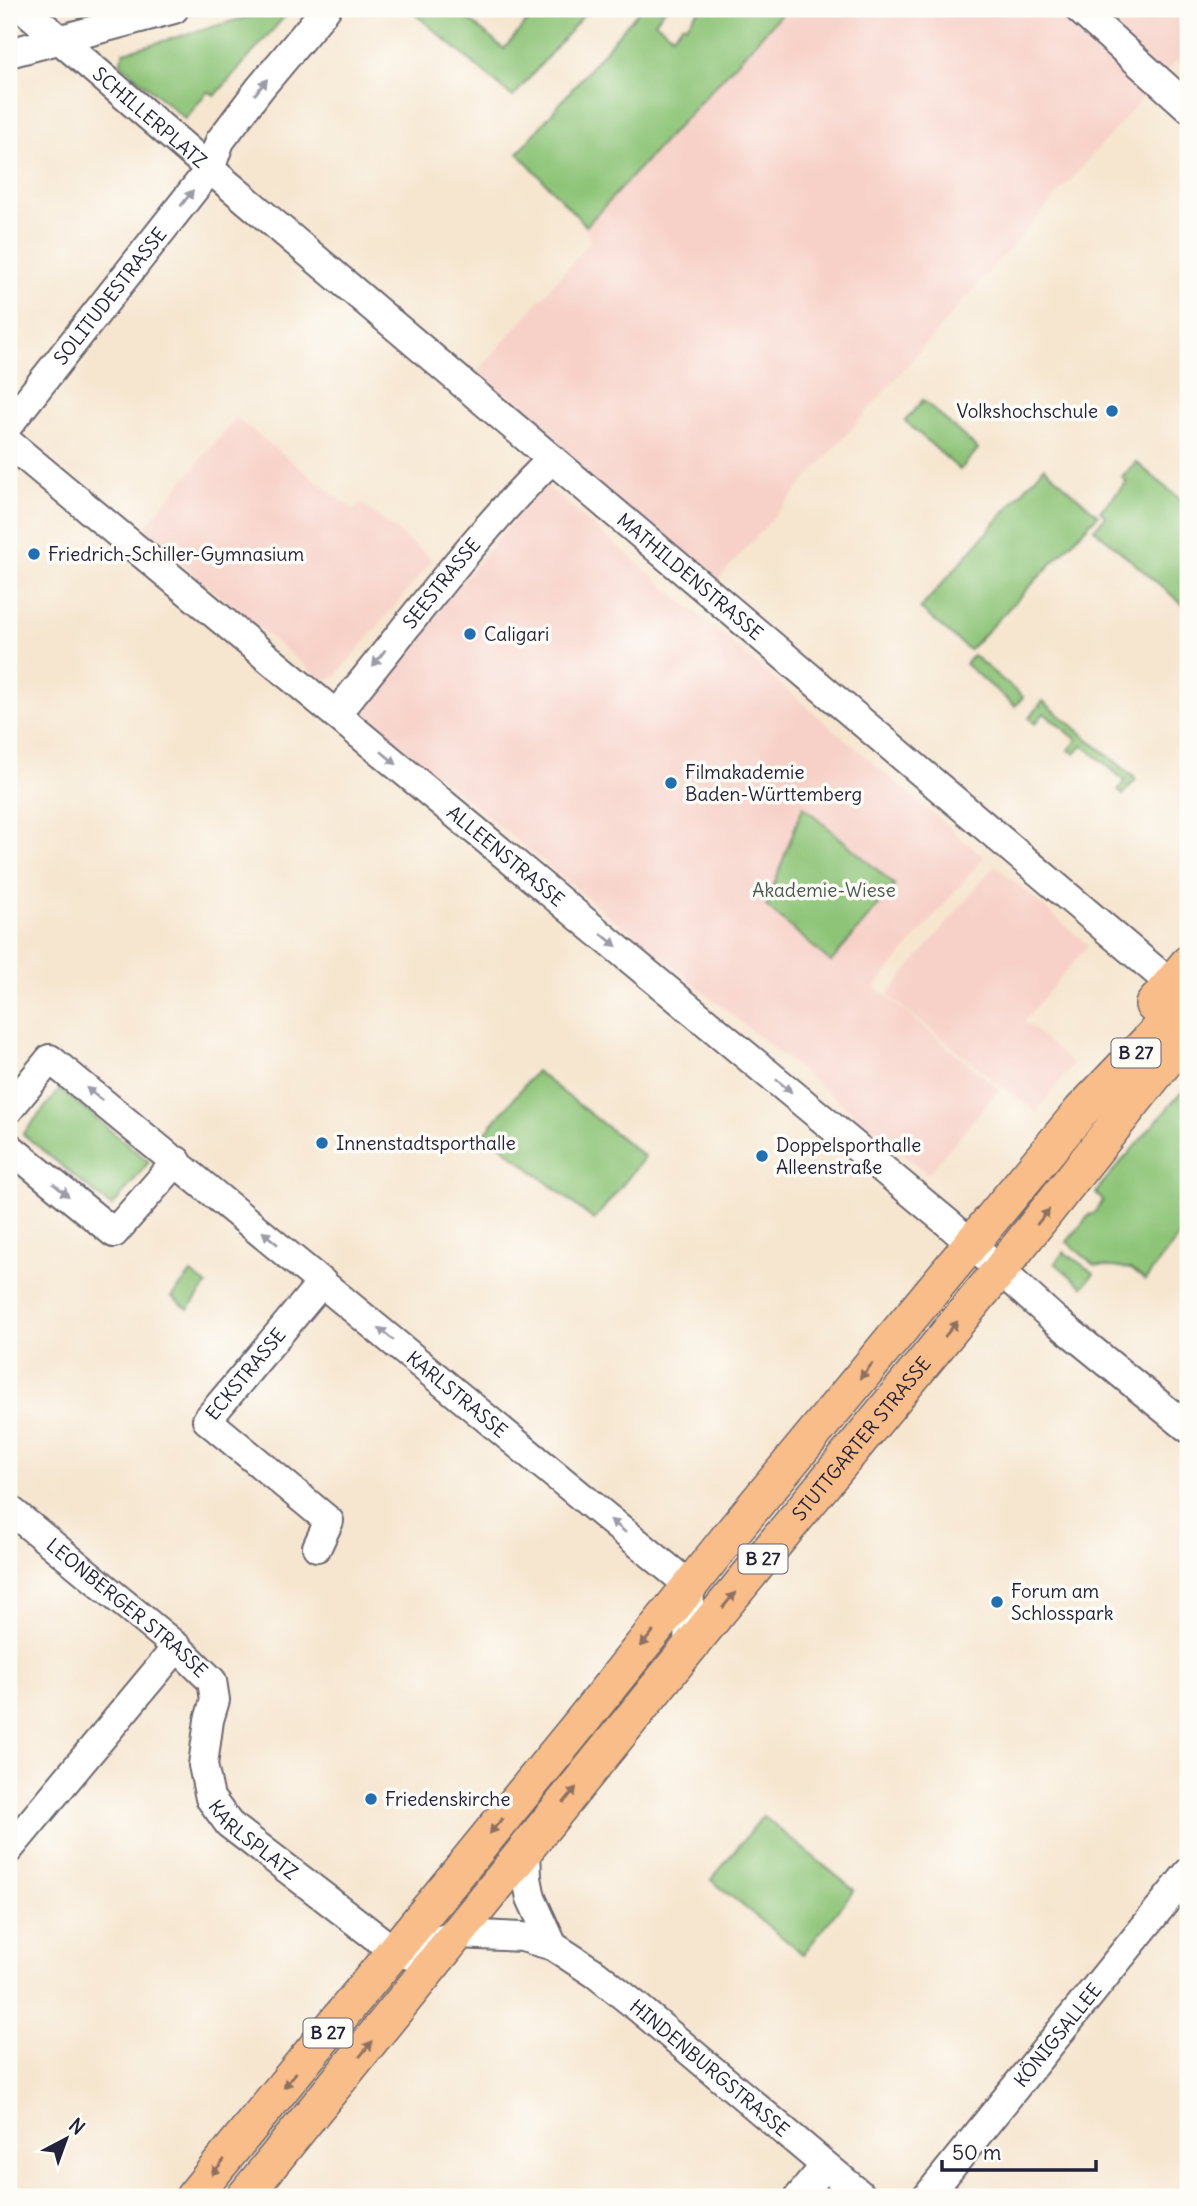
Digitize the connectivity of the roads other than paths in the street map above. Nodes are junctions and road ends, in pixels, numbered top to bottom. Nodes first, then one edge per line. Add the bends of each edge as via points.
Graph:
1 (24, 9) edge
2 (174, 9) edge
3 (326, 9) edge
4 (1079, 9) edge
5 (60, 40) junction
6 (9, 53) edge
7 (1188, 107) edge
8 (210, 169) junction
9 (9, 424) edge
10 (9, 443) edge
11 (552, 459) junction
12 (336, 714) junction
13 (1183, 979) edge
14 (1188, 1033) edge
15 (1188, 1066) edge
16 (9, 1108) edge
17 (1107, 1137) junction
18 (9, 1147) edge
19 (177, 1161) junction
20 (972, 1243) junction
21 (1000, 1270) junction
22 (322, 1282) junction
23 (1188, 1428) edge
24 (9, 1509) edge
25 (317, 1547) dead end
26 (690, 1586) junction
27 (177, 1647) junction
28 (688, 1649) junction
29 (212, 1681) joint
30 (526, 1848) junction
31 (9, 1849) edge
32 (1188, 1874) edge
33 (453, 1880) junction
34 (458, 1934) junction
35 (553, 1946) junction
36 (394, 1951) junction
37 (392, 2016) junction
38 (825, 2166) junction
39 (193, 2197) edge
40 (244, 2197) edge
41 (799, 2197) edge
42 (863, 2197) edge
43 (927, 2197) edge

1 - 5 street, SCHILLERPLATZ
2 - 5 street
8 -> 3 street, SCHILLERPLATZ via 220,141
4 - 7 street
5 - 6 street
5 - 8 street, SCHILLERPLATZ
9 -> 8 street, SOLITUDESTRASSE
8 - 11 street, MATHILDENSTRASSE
10 - 12 street, ALLEENSTRASSE
11 -> 12 street, SEESTRASSE via 517,493
11 - 13 street, MATHILDENSTRASSE
12 -> 20 street, ALLEENSTRASSE
13 - 20 main road, STUTTGARTER STRASSE / B 27 via 1152,1037 1081,1111
14 - 17 main road, STUTTGARTER STRASSE / B 27
15 - 17 main road, STUTTGARTER STRASSE
19 -> 16 street, KARLSTRASSE via 50,1059
21 -> 17 main road, STUTTGARTER STRASSE / B 27
18 -> 19 street via 114,1233
22 -> 19 street, KARLSTRASSE
20 - 21 street, ALLEENSTRASSE
20 -> 26 main road, STUTTGARTER STRASSE / B 27
21 - 23 street, ALLEENSTRASSE
28 -> 21 main road, STUTTGARTER STRASSE / B 27
22 - 25 street, ECKSTRASSE via 207,1420 329,1521
26 -> 22 street, KARLSTRASSE
24 - 27 street, LEONBERGER STRASSE
26 - 28 street
26 -> 33 main road, STUTTGARTER STRASSE / B 27
27 - 29 street, LEONBERGER STRASSE
27 - 31 street
30 -> 28 main road, STUTTGARTER STRASSE / B 27
29 - 36 street, KARLSPLATZ via 215,1700 203,1765 210,1798 229,1824
30 - 34 main road, STUTTGARTER STRASSE / B 27
30 - 35 street via 531,1898
32 - 43 street, KÖNIGSALLEE
33 - 34 street via 449,1914
33 - 36 main road, STUTTGARTER STRASSE / B 27
34 - 35 street, HINDENBURGSTRASSE via 522,1937
34 - 36 street, HINDENBURGSTRASSE via 409,1955
34 - 37 main road, STUTTGARTER STRASSE / B 27
35 - 38 street, HINDENBURGSTRASSE via 615,1989
36 - 37 street, STUTTGARTER STRASSE via 401,1979
36 -> 39 main road, STUTTGARTER STRASSE / B 27
40 -> 37 main road, STUTTGARTER STRASSE / B 27
38 - 41 street
38 - 42 street, HINDENBURGSTRASSE

